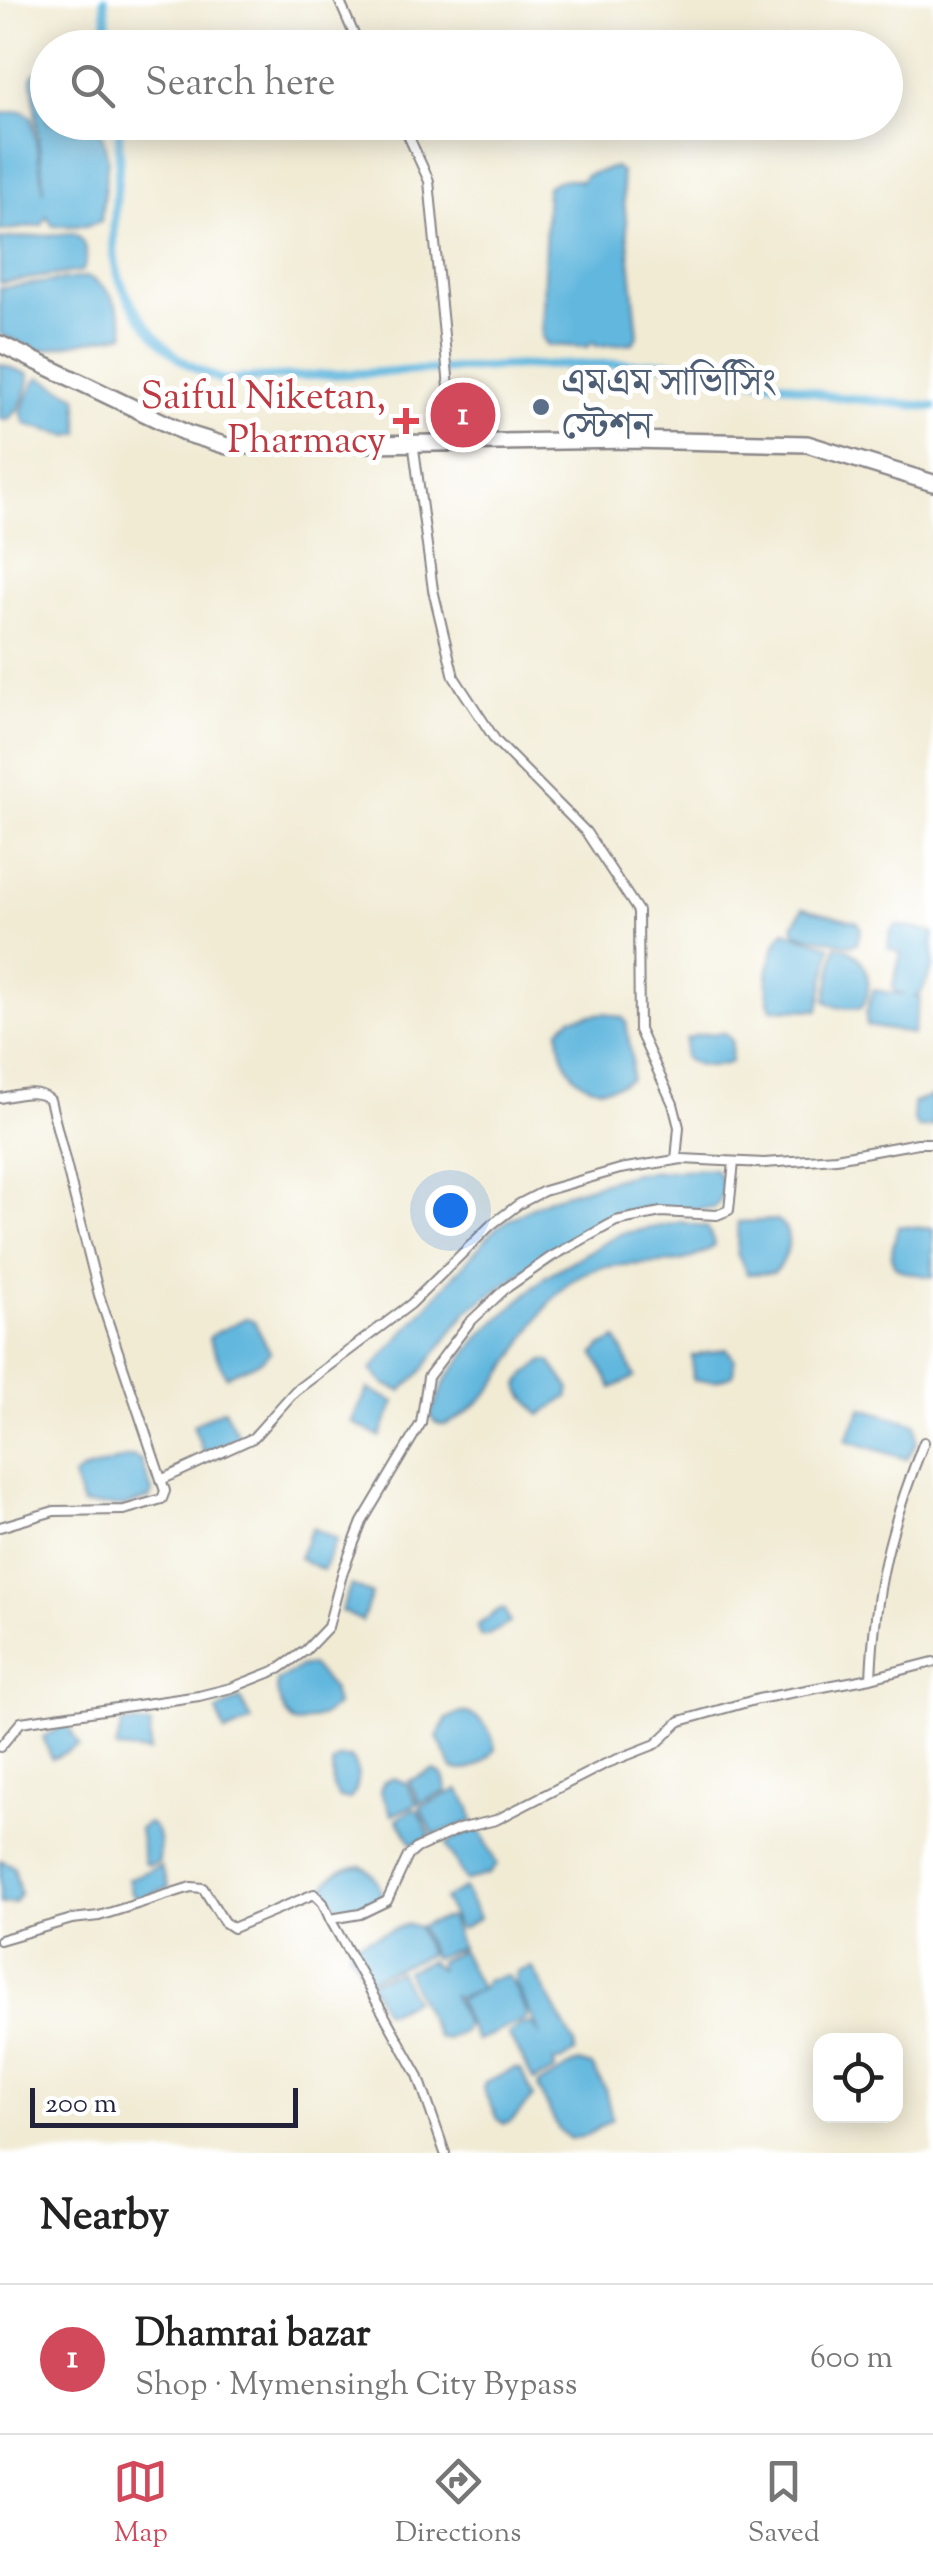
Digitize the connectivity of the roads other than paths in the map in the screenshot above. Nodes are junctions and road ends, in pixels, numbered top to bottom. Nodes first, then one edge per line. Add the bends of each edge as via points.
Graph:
1 (339, 0) edge
2 (352, 30) edge
3 (410, 140) edge
4 (0, 344) edge
5 (450, 440) junction
6 (413, 442) junction
7 (933, 483) edge
8 (0, 1098) edge
9 (933, 1144) edge
10 (676, 1160) junction
11 (734, 1162) junction
12 (924, 1442) dead end
13 (160, 1480) junction
14 (0, 1527) edge
15 (933, 1662) edge
16 (871, 1678) junction
17 (0, 1747) edge
18 (330, 1919) junction
19 (0, 1940) edge
20 (445, 2153) edge

1 - 2 street
3 - 5 street via 429,181
4 - 6 highway via 212,443
5 - 6 highway
5 - 7 highway via 807,444
6 - 10 street via 433,590 454,677 496,742 586,832 638,910 639,1030 679,1127
8 - 13 street via 30,1093 50,1100 98,1294
9 - 11 street via 836,1158
10 - 11 street
10 - 13 street via 577,1180 519,1204 411,1304 295,1391 253,1438
11 - 17 street via 729,1210 616,1220 550,1257 468,1323 428,1377 421,1423 362,1522 328,1627 306,1650 232,1688 21,1722
12 - 16 street via 882,1568
13 - 14 street via 164,1497 142,1505 54,1512
15 - 16 street
16 - 18 street via 680,1720 656,1744 496,1820 417,1848 387,1901
18 - 19 street via 314,1894 230,1927 203,1888 191,1887
18 - 20 street via 418,2075

